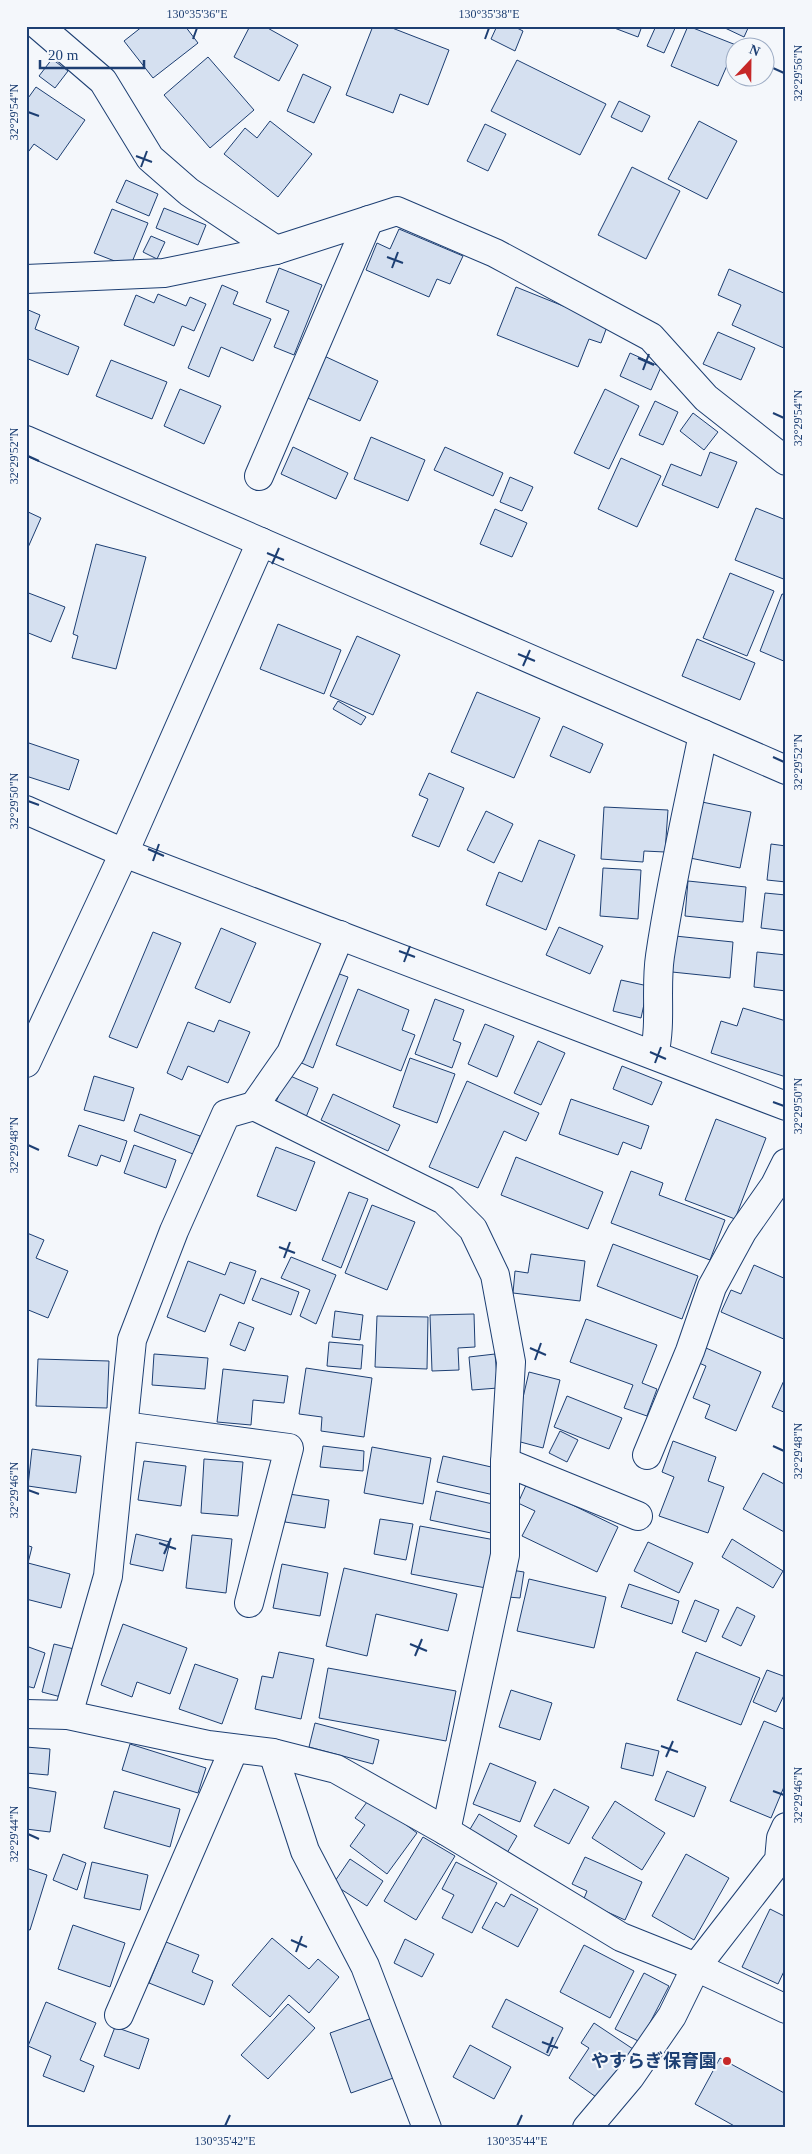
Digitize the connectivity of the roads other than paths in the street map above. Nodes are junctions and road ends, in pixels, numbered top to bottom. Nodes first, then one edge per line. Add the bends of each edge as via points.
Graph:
1 (39, 26) edge
2 (369, 220) junction
3 (276, 250) junction
4 (26, 279) edge
5 (26, 440) edge
6 (786, 462) edge
7 (258, 476) dead end
8 (261, 542) junction
9 (704, 734) junction
10 (786, 770) edge
11 (26, 810) edge
12 (124, 853) junction
13 (340, 935) junction
14 (654, 1055) junction
15 (26, 1062) edge
16 (254, 1106) junction
17 (786, 1106) edge
18 (786, 1164) edge
19 (124, 1426) junction
20 (647, 1455) dead end
21 (505, 1462) junction
22 (638, 1516) dead end
23 (249, 1603) dead end
24 (26, 1714) edge
25 (68, 1715) junction
26 (234, 1749) junction
27 (273, 1753) junction
28 (786, 1826) edge
29 (446, 1830) junction
30 (782, 1862) edge
31 (696, 1967) junction
32 (786, 2009) edge
33 (119, 2015) dead end
34 (427, 2128) edge
35 (586, 2128) edge

1 - 3 street via 103,81 150,158 189,192
2 - 3 street
2 - 6 street via 397,211 495,253 651,337 706,398
2 - 7 street
3 - 4 street via 164,272
5 - 8 street
8 - 9 street
8 - 12 street
9 - 10 street
9 - 14 street via 660,958 659,1035
11 - 12 street
12 - 13 street
12 - 15 street
13 - 14 street
13 - 16 street via 291,1053
14 - 17 street
16 - 19 street via 226,1114 174,1231 132,1340
16 - 21 street via 444,1200 473,1229 496,1275 511,1362
18 - 20 street via 742,1232 712,1287 690,1351
19 - 23 street via 289,1448
19 - 25 street via 108,1576
21 - 22 street
21 - 29 street via 505,1555
24 - 25 street
25 - 26 street
26 - 27 street
26 - 33 street
27 - 29 street via 336,1769
27 - 34 street via 305,1851 365,1966
28 - 30 street via 781,1838
29 - 31 street via 620,1937
30 - 31 street
31 - 32 street
31 - 35 street via 672,2016 630,2077

